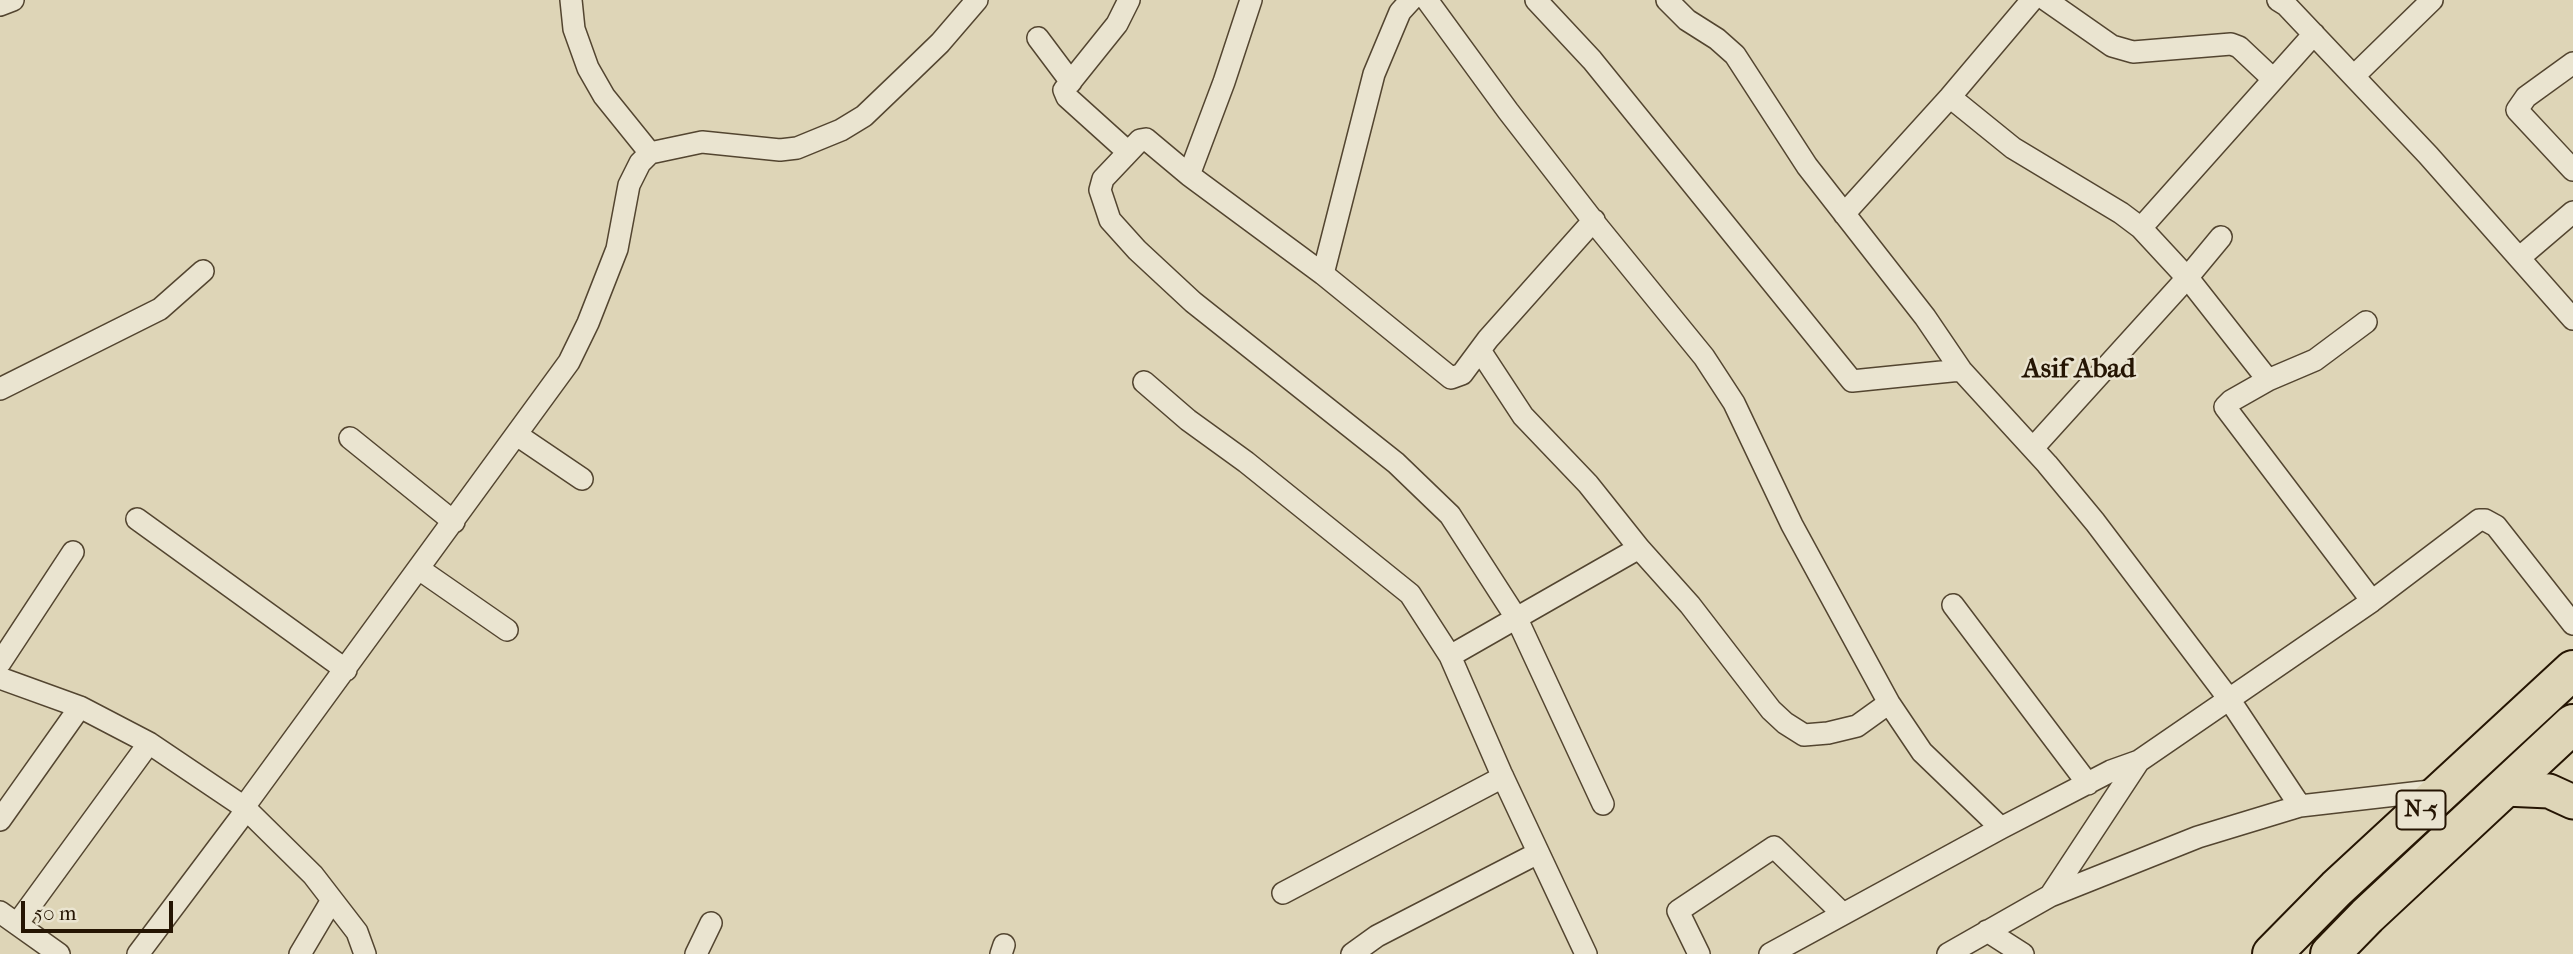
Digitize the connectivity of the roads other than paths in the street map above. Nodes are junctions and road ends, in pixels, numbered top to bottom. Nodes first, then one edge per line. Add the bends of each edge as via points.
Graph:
1 (12, 0) edge
2 (571, 0) edge
3 (977, 0) edge
4 (1129, 0) edge
5 (1251, 0) edge
6 (1411, 0) edge
7 (1427, 0) edge
8 (1536, 0) edge
9 (1667, 0) edge
10 (2032, 0) edge
11 (2046, 0) edge
12 (2432, 0) edge
13 (2285, 2) edge
14 (0, 5) edge
15 (2314, 34) junction
16 (1038, 38) dead end
17 (2573, 63) edge
18 (2354, 76) junction
19 (2273, 79) junction
20 (1071, 82) junction
21 (1950, 97) junction
22 (1128, 152) junction
23 (650, 153) junction
24 (2573, 170) edge
25 (1189, 174) junction
26 (2573, 212) edge
27 (1844, 214) junction
28 (1594, 220) junction
29 (2141, 228) junction
30 (2221, 237) dead end
31 (2519, 258) junction
32 (203, 271) dead end
33 (1323, 274) junction
34 (2187, 278) junction
35 (2573, 319) edge
36 (2366, 323) dead end
37 (1481, 352) junction
38 (1961, 370) junction
39 (2268, 380) junction
40 (1144, 382) dead end
41 (0, 389) edge
42 (517, 435) junction
43 (351, 438) dead end
44 (2033, 448) junction
45 (582, 479) dead end
46 (137, 519) dead end
47 (454, 522) junction
48 (1639, 548) junction
49 (73, 552) dead end
50 (419, 569) junction
51 (2372, 601) junction
52 (1953, 606) dead end
53 (1517, 619) junction
54 (2573, 624) edge
55 (507, 630) dead end
56 (1450, 656) junction
57 (0, 663) edge
58 (346, 670) junction
59 (2573, 670) edge
60 (0, 678) edge
61 (2230, 699) junction
62 (1889, 703) junction
63 (80, 707) junction
64 (2573, 724) edge
65 (149, 744) junction
66 (2139, 761) junction
67 (1503, 777) junction
68 (2088, 783) junction
69 (2505, 789) junction
70 (2443, 790) junction
71 (2573, 802) edge
72 (1603, 804) dead end
73 (2300, 806) junction
74 (245, 808) junction
75 (0, 820) edge
76 (2001, 828) junction
77 (1538, 853) junction
78 (1283, 893) dead end
79 (2050, 896) junction
80 (332, 900) junction
81 (1843, 914) junction
82 (9, 918) edge
83 (711, 923) dead end
84 (1987, 931) junction
85 (2011, 951) edge
86 (59, 954) edge
87 (138, 954) edge
88 (300, 954) edge
89 (365, 954) edge
90 (696, 954) edge
91 (1352, 954) edge
92 (1586, 954) edge
93 (1699, 954) edge
94 (1770, 954) edge
95 (1948, 954) edge
96 (2272, 954) edge
97 (2330, 954) edge

1 - 14 street
2 - 23 street via 574,29 588,68 604,96
3 - 23 street via 940,43 864,116 841,130 797,148 702,142
4 - 20 street via 1117,24
5 - 25 street
6 - 33 street via 1400,12 1374,74
7 - 28 street
8 - 38 street via 1592,60 1852,381
9 - 27 street via 1735,55
10 - 21 street
11 - 19 street via 2112,46 2133,52 2231,44
12 - 18 street
13 - 15 street
15 - 18 street
15 - 19 street
16 - 20 street
17 - 24 street via 2526,97 2517,110
18 - 31 street
19 - 29 street
20 - 22 street via 1064,90 1068,97
21 - 27 street
21 - 29 street via 2013,148
22 - 25 street via 1146,139
22 - 53 street via 1103,179 1100,190 1110,220 1194,302 1396,463 1450,515
23 - 42 street via 629,185 617,249 588,323 569,362
25 - 33 street
26 - 31 street
27 - 38 street
28 - 37 street
28 - 62 street via 1704,357 1734,403 1792,525
29 - 34 street
30 - 34 street
31 - 35 street
32 - 41 street via 160,309
33 - 37 street via 1451,378 1462,374
34 - 39 street
34 - 44 street
36 - 39 street via 2315,360
37 - 48 street via 1523,416 1588,484
38 - 44 street
39 - 51 street via 2225,407
40 - 56 street via 1409,594
42 - 45 street
42 - 47 street
43 - 47 street
44 - 61 street
46 - 58 street
47 - 50 street
48 - 53 street
48 - 62 street via 1785,723 1804,734 1828,733 1857,726
49 - 57 street
50 - 55 street
50 - 58 street
51 - 54 street via 2485,520 2496,526
51 - 61 street
52 - 68 street
53 - 56 street
53 - 72 street
56 - 67 street
58 - 74 street
59 - 70 highway, N-5
60 - 63 street
61 - 66 street
61 - 73 street
62 - 76 street via 1922,752
63 - 65 street
63 - 75 street
64 - 69 highway, N-5
65 - 74 street
65 - 82 street
66 - 68 street
66 - 79 street
67 - 77 street
67 - 78 street
68 - 76 street
69 - 71 main road via 2549,791
69 - 97 highway, N-5
70 - 73 street
70 - 96 highway, N-5
73 - 79 street via 2198,837
74 - 80 street
74 - 87 street
76 - 81 street
77 - 91 street via 1377,936
77 - 92 street
79 - 84 street
80 - 88 street
80 - 89 street via 357,932
81 - 93 street via 1774,847 1678,911
81 - 94 street
82 - 86 street
83 - 90 street
84 - 85 street
84 - 95 street

